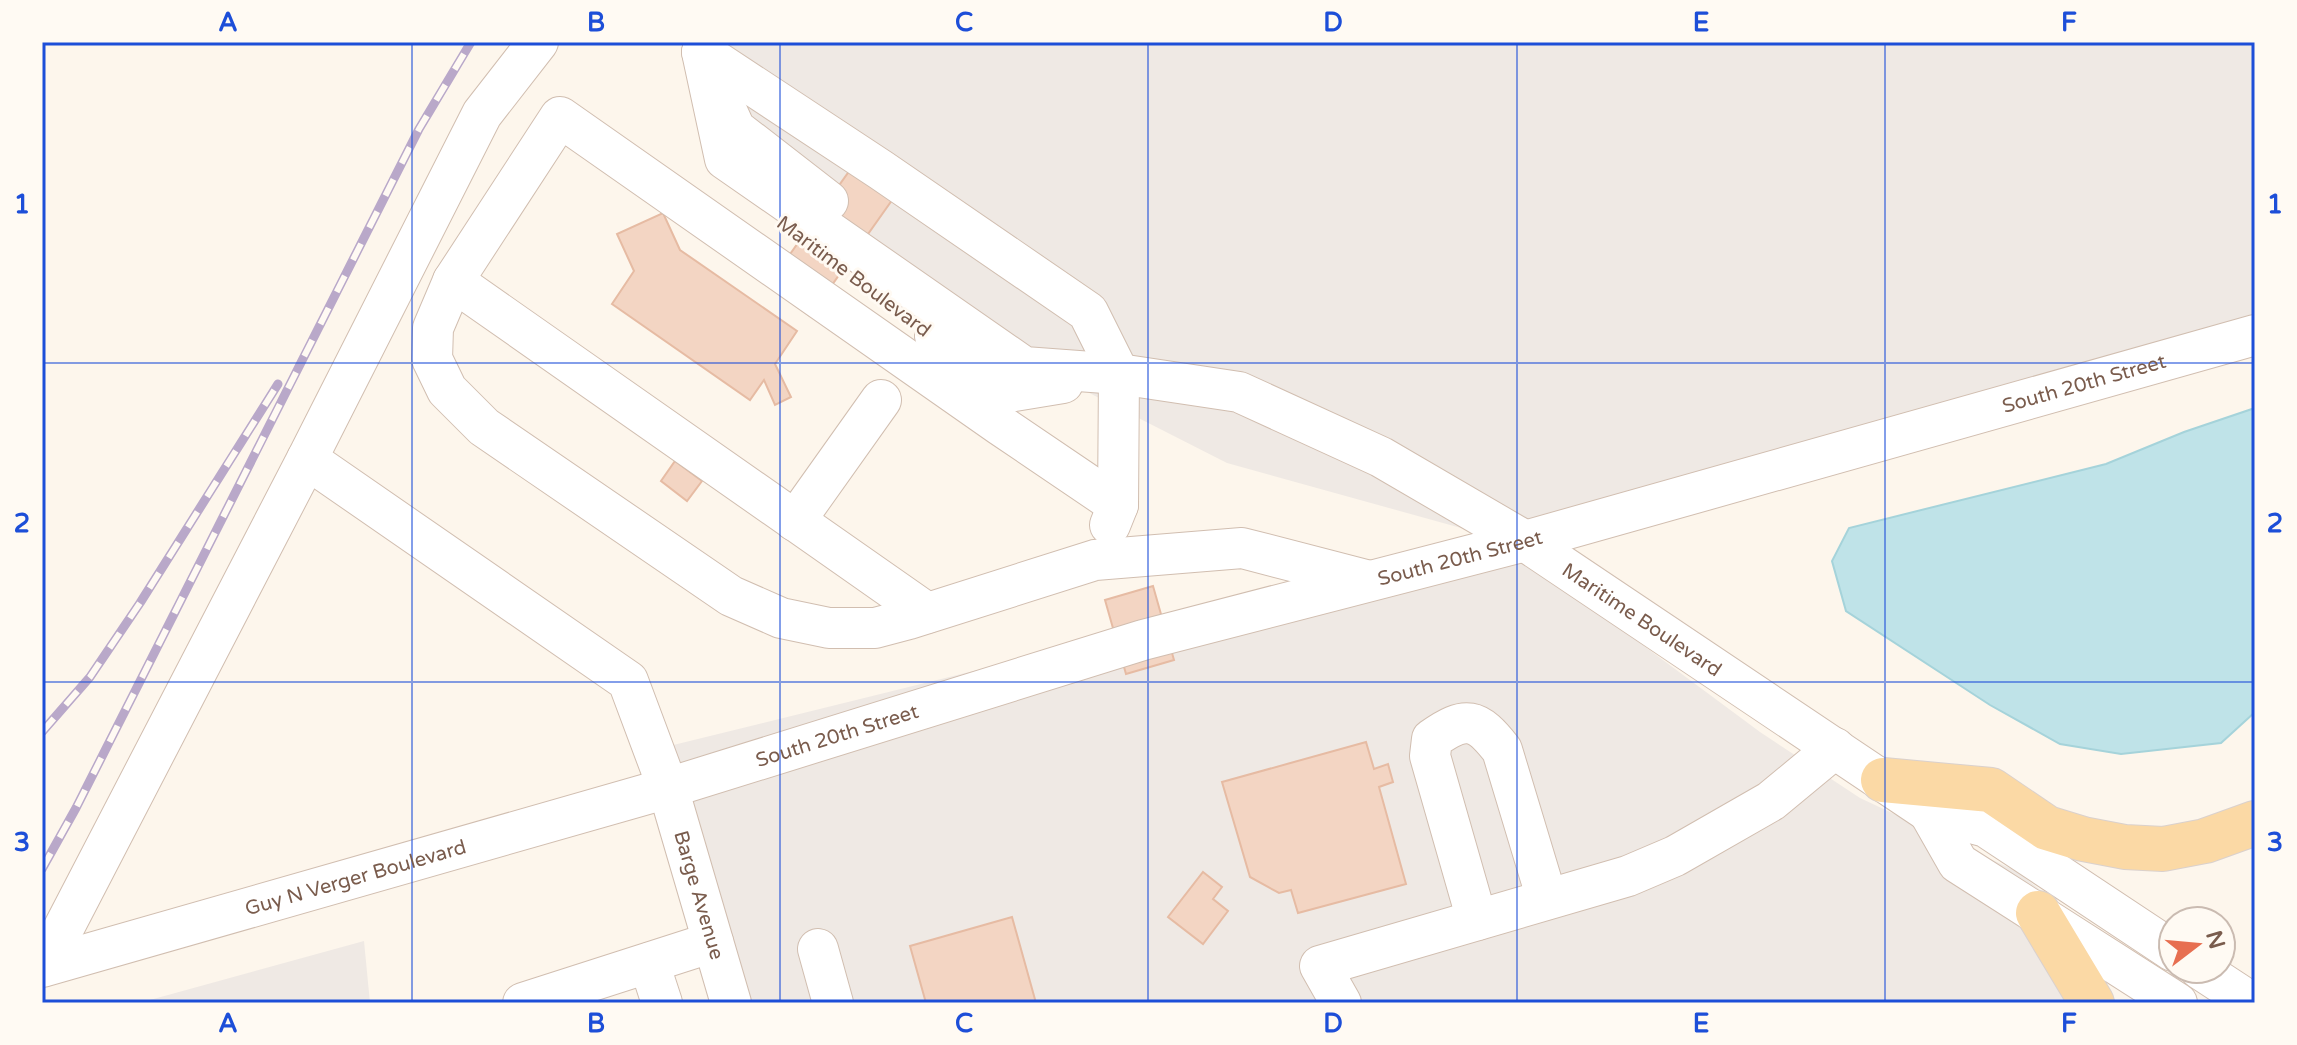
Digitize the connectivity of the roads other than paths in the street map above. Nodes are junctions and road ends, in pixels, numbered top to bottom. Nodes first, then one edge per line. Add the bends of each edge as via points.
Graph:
1 (538, 42) edge
2 (698, 47) edge
3 (453, 281) junction
4 (2255, 335) edge
5 (1119, 374) junction
6 (881, 400) dead end
7 (307, 459) junction
8 (1118, 505) junction
9 (795, 521) junction
10 (1525, 541) junction
11 (1095, 560) junction
12 (1370, 581) junction
13 (927, 613) junction
14 (1835, 748) junction
15 (1883, 780) junction
16 (668, 788) junction
17 (1929, 812) junction
18 (2255, 823) edge
19 (1547, 899) junction
20 (2038, 913) junction
21 (1477, 920) junction
22 (2157, 940) edge
23 (713, 942) junction
24 (818, 949) dead end
25 (649, 963) junction
26 (43, 967) edge
27 (2224, 985) edge
28 (1334, 1001) edge
29 (523, 1003) edge
30 (662, 1003) edge
31 (731, 1003) edge
32 (833, 1003) edge
33 (2092, 1003) edge
34 (2177, 1003) edge
35 (2252, 1003) edge

1 - 7 street via 482,114
2 - 5 street, Maritime Boulevard via 752,111 869,188
2 - 5 street, Maritime Boulevard via 725,159 1024,367
3 - 8 street via 560,117
3 - 9 street
3 - 13 street via 433,328 432,359 447,390 484,427 731,596 781,618 829,628 875,628
4 - 10 street, South 20th Street
5 - 8 street
5 - 10 street, Maritime Boulevard via 1239,392 1381,457
6 - 9 street
7 - 16 street, Barge Avenue via 628,681
7 - 26 street
8 - 11 street
9 - 13 street
10 - 12 street, South 20th Street
10 - 14 street, Maritime Boulevard
11 - 12 street via 1242,548
11 - 13 street
12 - 16 street, South 20th Street via 1143,640
14 - 15 street, Maritime Boulevard
14 - 19 street via 1771,801 1675,856
15 - 17 street, Maritime Boulevard
15 - 18 main road via 1991,790 2047,828 2125,847 2163,849
16 - 23 street, Barge Avenue
16 - 26 street, Guy N Verger Boulevard
17 - 20 street, Maritime Boulevard via 1958,863
17 - 22 street, Maritime Boulevard via 1986,827
19 - 21 street
19 - 21 street via 1502,750 1487,730 1473,723 1451,725 1432,739 1430,756
20 - 33 main road
20 - 34 street, Maritime Boulevard
21 - 28 street via 1320,966
23 - 25 street
23 - 31 street, Barge Avenue
24 - 32 street
25 - 29 street
25 - 30 street
27 - 35 street

